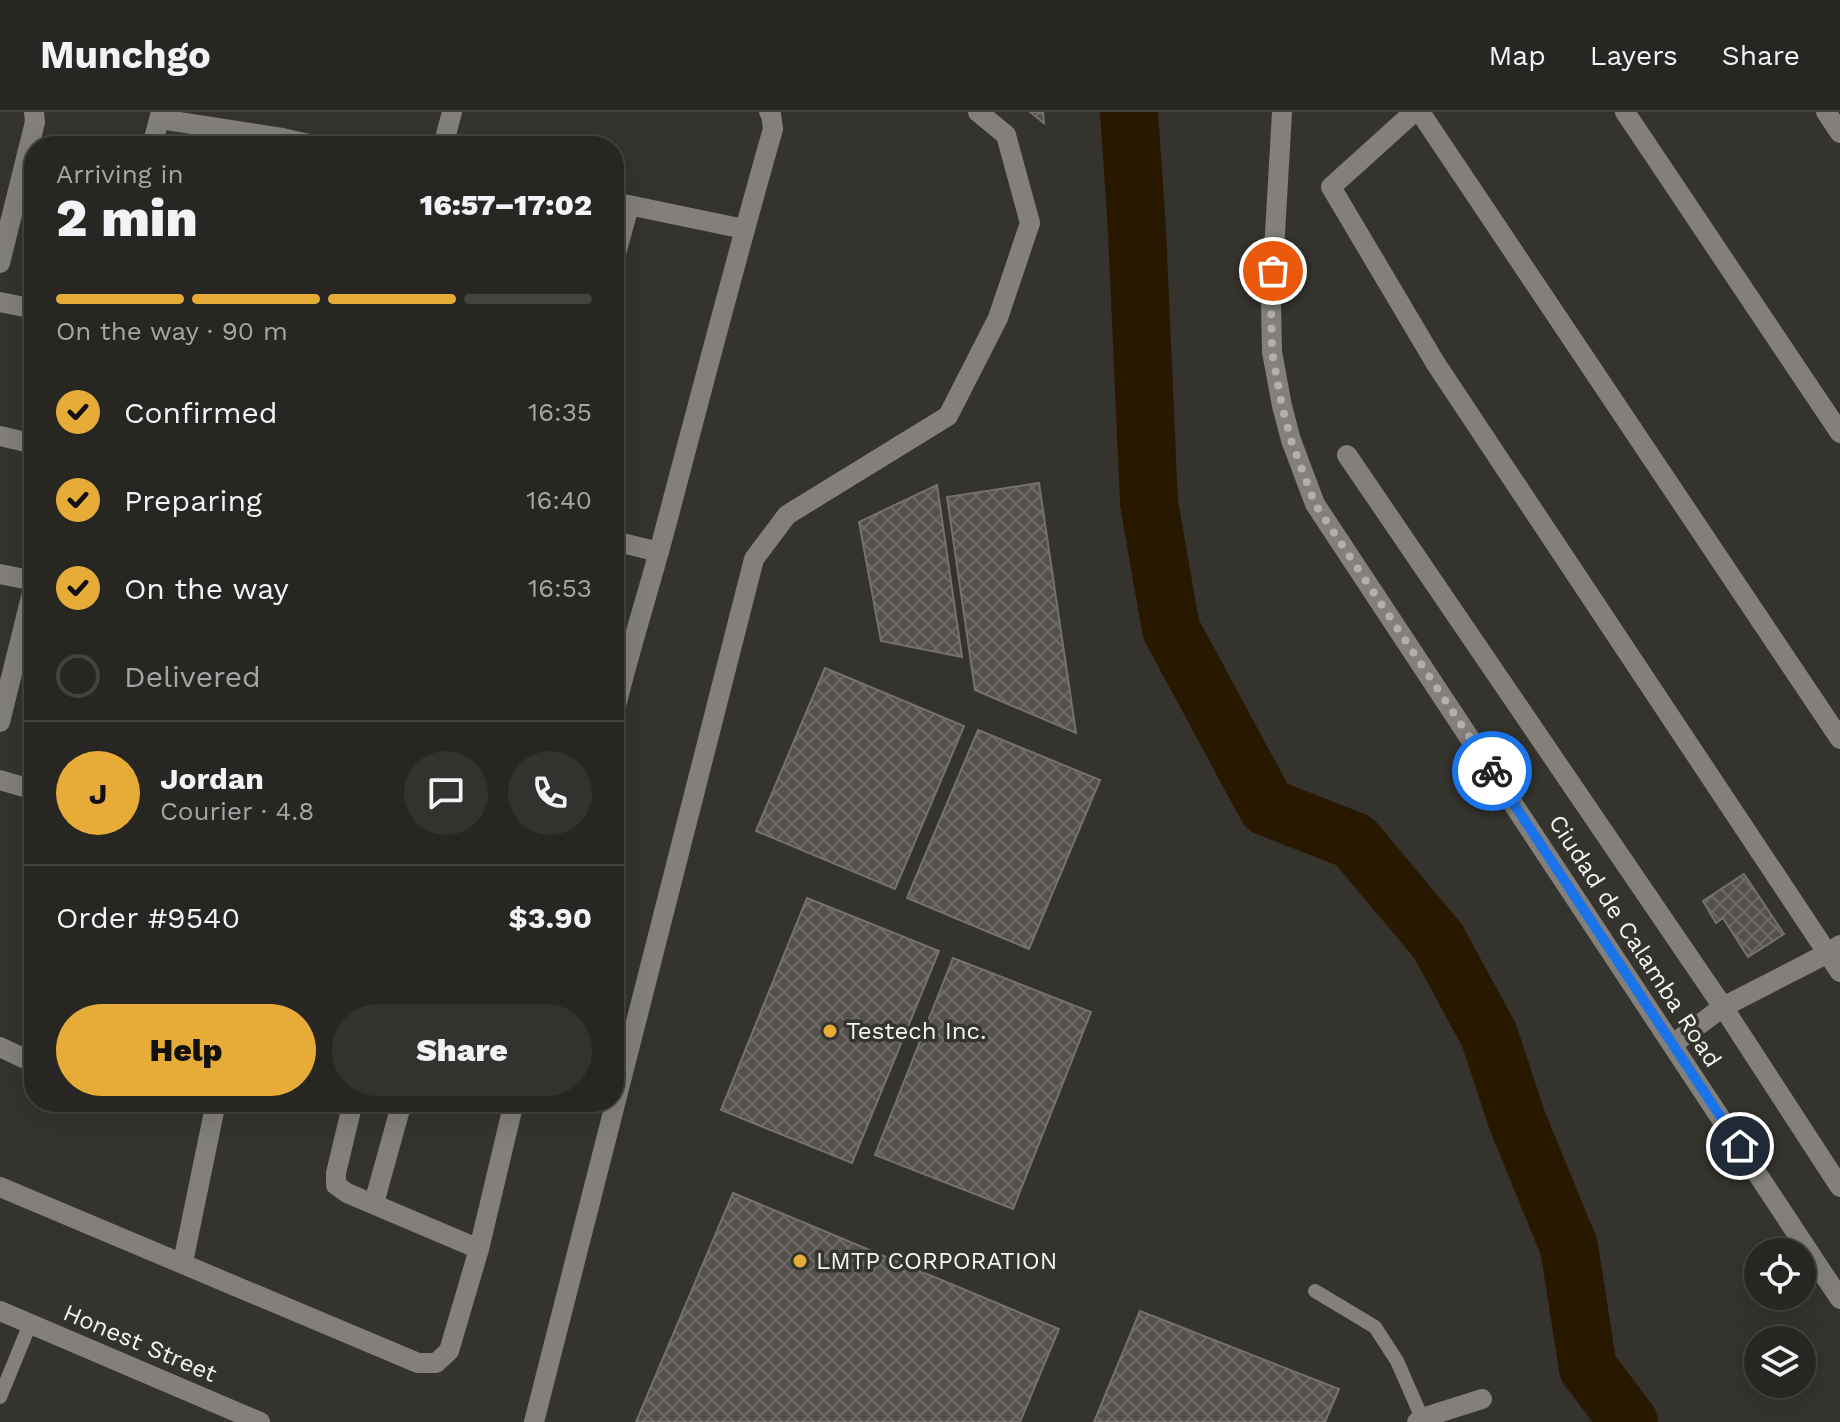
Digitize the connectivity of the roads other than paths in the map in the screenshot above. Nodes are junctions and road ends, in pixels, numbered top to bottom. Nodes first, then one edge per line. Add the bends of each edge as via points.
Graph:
1 (34, 112) edge
2 (452, 112) edge
3 (978, 112) edge
4 (1282, 112) edge
5 (1414, 112) edge
6 (1420, 112) edge
7 (1625, 112) edge
8 (1826, 112) edge
9 (770, 113) edge
10 (160, 116) edge
11 (1840, 133) edge
12 (32, 136) edge
13 (155, 136) edge
14 (253, 136) edge
15 (446, 136) edge
16 (24, 166) edge
17 (624, 205) edge
18 (744, 229) junction
19 (0, 263) edge
20 (0, 302) edge
21 (24, 307) edge
22 (1840, 433) edge
23 (0, 436) edge
24 (24, 442) edge
25 (1347, 455) dead end
26 (624, 543) edge
27 (659, 552) junction
28 (0, 574) edge
29 (24, 580) edge
30 (24, 623) edge
31 (624, 658) edge
32 (0, 718) edge
33 (1840, 739) edge
34 (0, 780) edge
35 (24, 787) edge
36 (1834, 949) edge
37 (1840, 972) edge
38 (1723, 1007) junction
39 (1673, 1044) junction
40 (0, 1047) edge
41 (24, 1058) edge
42 (624, 1069) edge
43 (214, 1112) edge
44 (351, 1112) edge
45 (399, 1112) edge
46 (512, 1112) edge
47 (613, 1112) edge
48 (0, 1187) edge
49 (1840, 1187) edge
50 (374, 1203) junction
51 (479, 1249) junction
52 (183, 1262) junction
53 (1315, 1291) dead end
54 (1840, 1299) edge
55 (0, 1311) edge
56 (30, 1324) junction
57 (0, 1397) edge
58 (1482, 1399) dead end
59 (1420, 1420) edge
60 (260, 1422) edge
61 (534, 1422) edge

1 - 12 street
2 - 15 street
3 - 42 street via 1006,135 1030,223 998,318 948,416 787,515 754,559
4 - 39 street, Ciudad de Calamba Road via 1272,352 1291,440 1315,504
5 - 36 street via 1331,187 1436,364
6 - 33 street
7 - 22 street
8 - 11 street
9 - 18 street via 773,129
10 - 13 street
10 - 14 street
16 - 19 street
17 - 18 street
18 - 27 street
20 - 21 street
23 - 24 street
25 - 38 street
26 - 27 street
27 - 31 street
28 - 29 street
30 - 32 street
34 - 35 street
36 - 37 street
36 - 38 street
38 - 39 street
38 - 49 street
39 - 54 street, Ciudad de Calamba Road
40 - 41 street
43 - 52 street
44 - 50 street via 336,1185
45 - 50 street
46 - 51 street
47 - 61 street
48 - 52 street
50 - 51 street
51 - 52 street via 449,1351 436,1363 418,1363
53 - 59 lane via 1375,1327 1397,1361
55 - 56 street, Honest Street
56 - 57 lane
56 - 60 street, Honest Street
58 - 59 street

